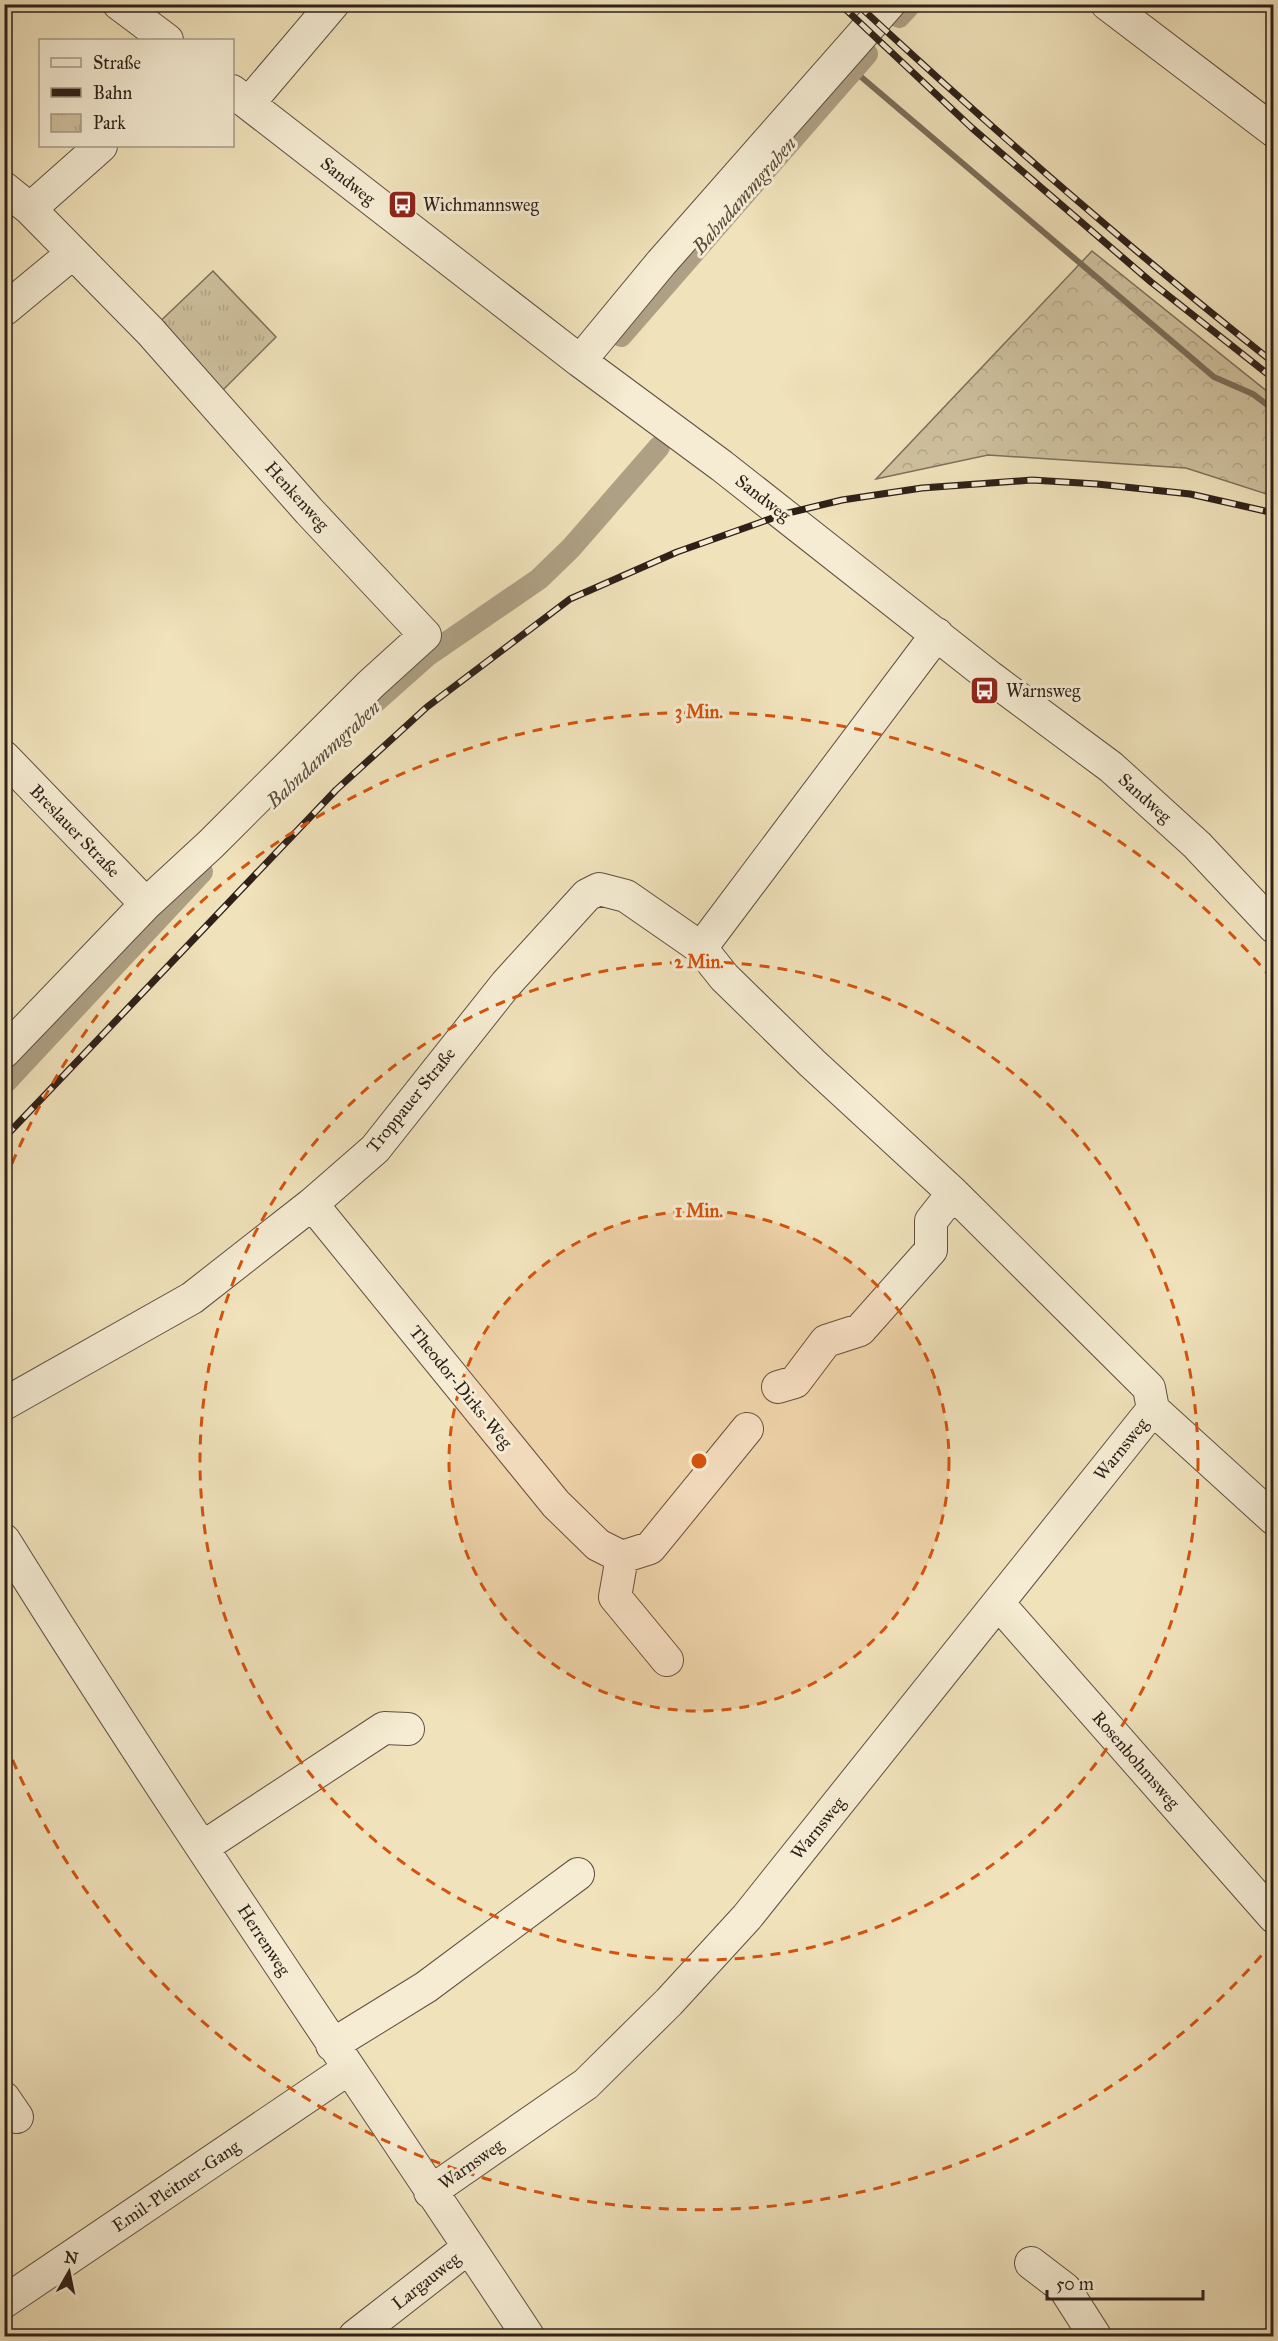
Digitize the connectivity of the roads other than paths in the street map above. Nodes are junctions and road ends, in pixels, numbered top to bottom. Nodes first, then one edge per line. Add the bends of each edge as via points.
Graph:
1 (119, 4) edge
2 (333, 4) edge
3 (889, 4) edge
4 (1107, 4) edge
5 (165, 39) edge
6 (241, 97) edge
7 (1274, 131) edge
8 (100, 147) edge
9 (4, 188) edge
10 (30, 209) junction
11 (73, 253) junction
12 (4, 310) edge
13 (580, 361) junction
14 (937, 634) junction
15 (4, 757) edge
16 (146, 904) junction
17 (1274, 927) edge
18 (701, 948) junction
19 (4, 1052) edge
20 (954, 1193) junction
21 (312, 1204) junction
22 (778, 1387) dead end
23 (4, 1404) edge
24 (1153, 1409) junction
25 (747, 1429) dead end
26 (1274, 1519) edge
27 (4, 1540) edge
28 (622, 1557) junction
29 (998, 1603) junction
30 (667, 1660) dead end
31 (408, 1729) dead end
32 (203, 1847) junction
33 (578, 1874) dead end
34 (1274, 1917) edge
35 (340, 2057) junction
36 (430, 2192) junction
37 (469, 2247) junction
38 (1031, 2263) dead end
39 (4, 2302) edge
40 (355, 2337) edge
41 (528, 2337) edge
42 (1095, 2337) edge

1 - 5 street
2 - 6 street
3 - 13 street
4 - 7 street
6 - 13 street, Sandweg
8 - 10 street
9 - 10 street, Henkenweg
10 - 11 street, Henkenweg
11 - 12 street
11 - 16 street, Henkenweg via 150,331 309,511 425,634
13 - 14 street, Sandweg
14 - 17 street, Sandweg via 1130,783 1197,845
14 - 18 street
15 - 16 street, Breslauer Straße
16 - 19 street
18 - 20 street, Warnsweg via 724,977 812,1063
18 - 21 street, Troppauer Straße via 626,896 599,889 587,895 507,982 375,1149
20 - 22 street via 931,1221 931,1250 860,1330 826,1341 795,1382
20 - 24 street, Warnsweg via 1149,1388
21 - 23 street, Troppauer Straße via 192,1298
21 - 28 street, Theodor-Dirks-Weg via 556,1504 598,1545
24 - 26 street
24 - 29 street, Warnsweg
25 - 28 street via 650,1548
27 - 32 street, Herrenweg
28 - 30 street via 615,1597
29 - 34 street, Rosenbohmsweg
29 - 36 street, Warnsweg via 747,1917 669,2002 586,2084
31 - 32 street via 384,1728
32 - 35 street, Herrenweg
33 - 35 street, Emil-Pleitner-Gang via 426,1987
35 - 36 street, Herrenweg
35 - 39 street, Emil-Pleitner-Gang
36 - 37 street, Herrenweg
37 - 40 street, Largauweg
37 - 41 street, Herrenweg
38 - 42 street via 1065,2289

